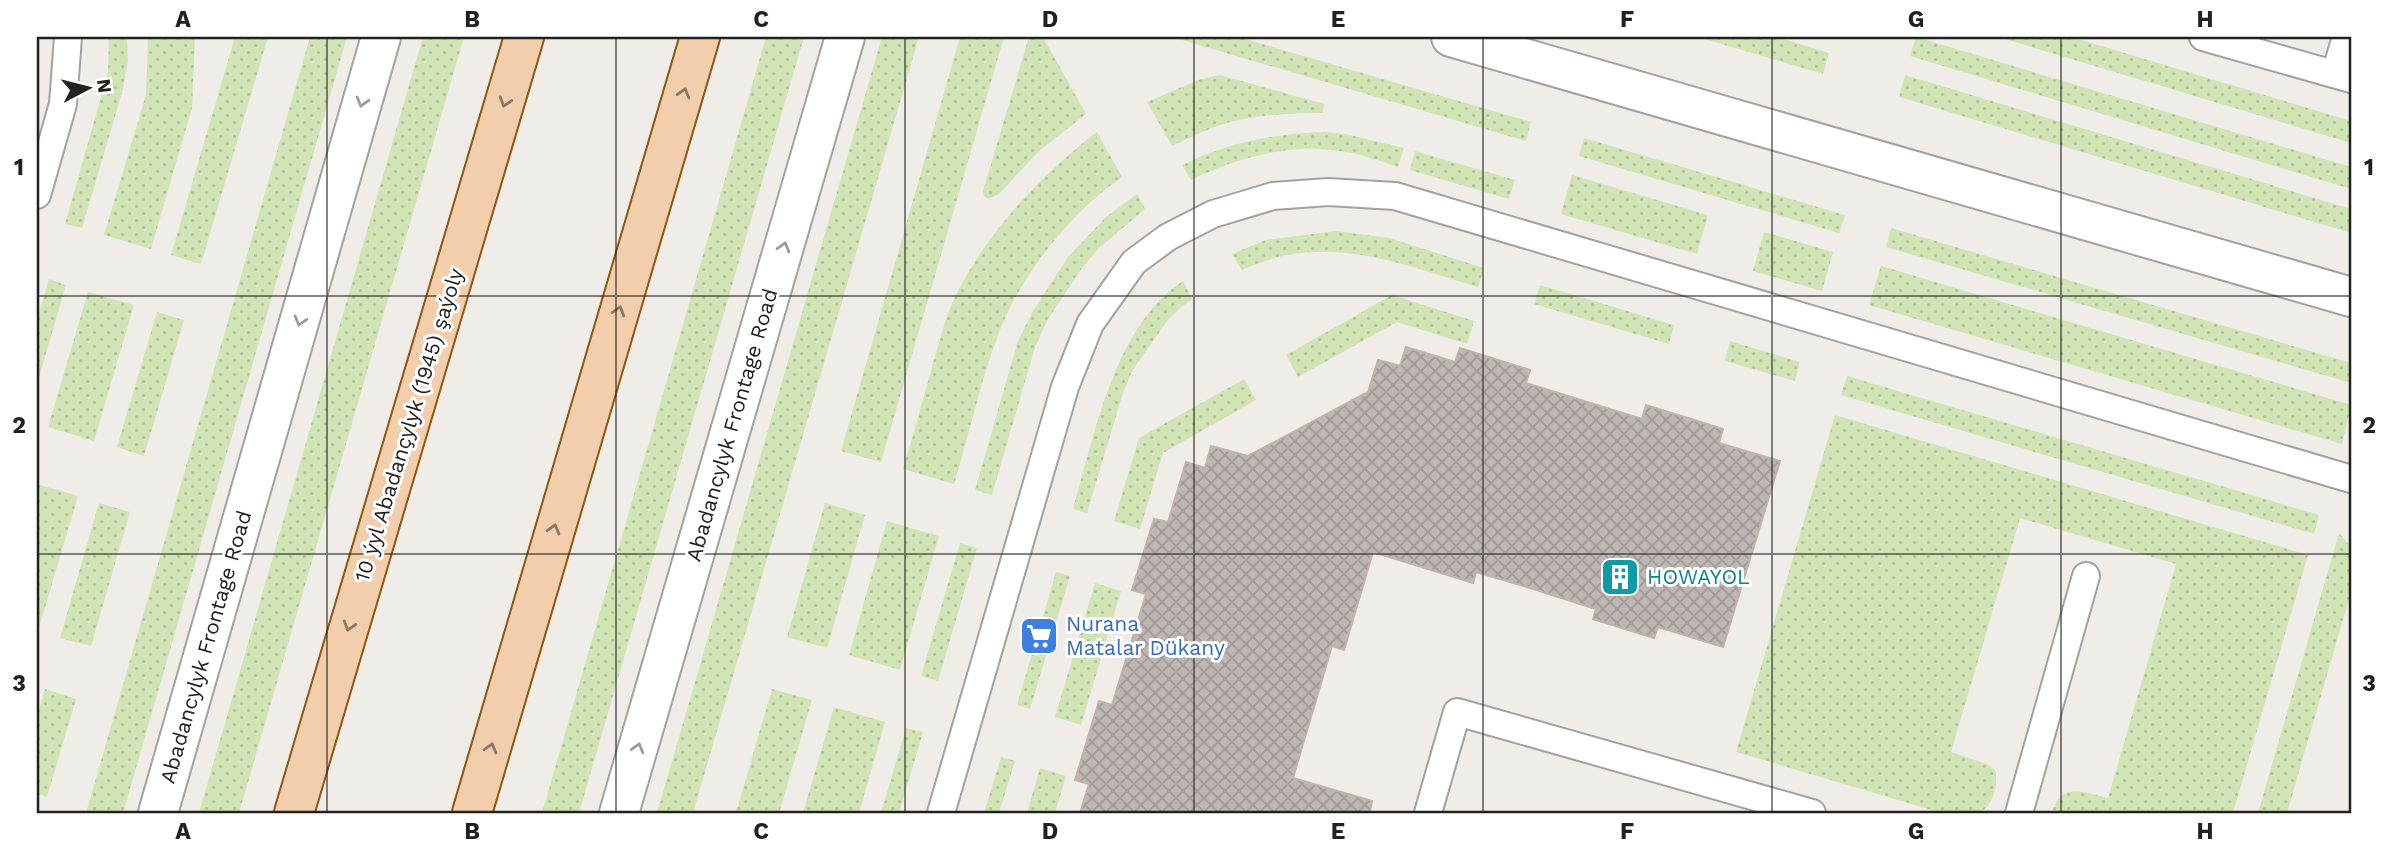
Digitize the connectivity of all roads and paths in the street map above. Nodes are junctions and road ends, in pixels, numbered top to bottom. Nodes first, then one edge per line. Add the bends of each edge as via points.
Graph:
1 (68, 37) edge
2 (381, 37) edge
3 (524, 37) edge
4 (700, 37) edge
5 (845, 37) edge
6 (1451, 37) edge
7 (2203, 37) edge
8 (2346, 37) edge
9 (2343, 76) edge
10 (37, 195) edge
11 (2351, 297) edge
12 (2351, 479) edge
13 (2086, 576) dead end
14 (159, 813) edge
15 (294, 813) edge
16 (472, 813) edge
17 (619, 813) edge
18 (941, 813) edge
19 (1429, 813) edge
20 (1812, 813) edge
21 (2019, 813) edge

1 - 10 lane via 63,104
2 -> 14 street, Abadancylyk Frontage Road
3 -> 15 main road, 10 ýyl Abadançylyk (1945) şaýoly
16 -> 4 main road
17 -> 5 street, Abadancylyk Frontage Road
6 - 11 street
7 - 9 lane
8 - 9 lane
12 - 18 lane via 1395,197 1328,192 1272,196 1213,214 1168,237 1134,262 1090,324 1065,387
13 - 21 lane
19 - 20 lane via 1457,712

